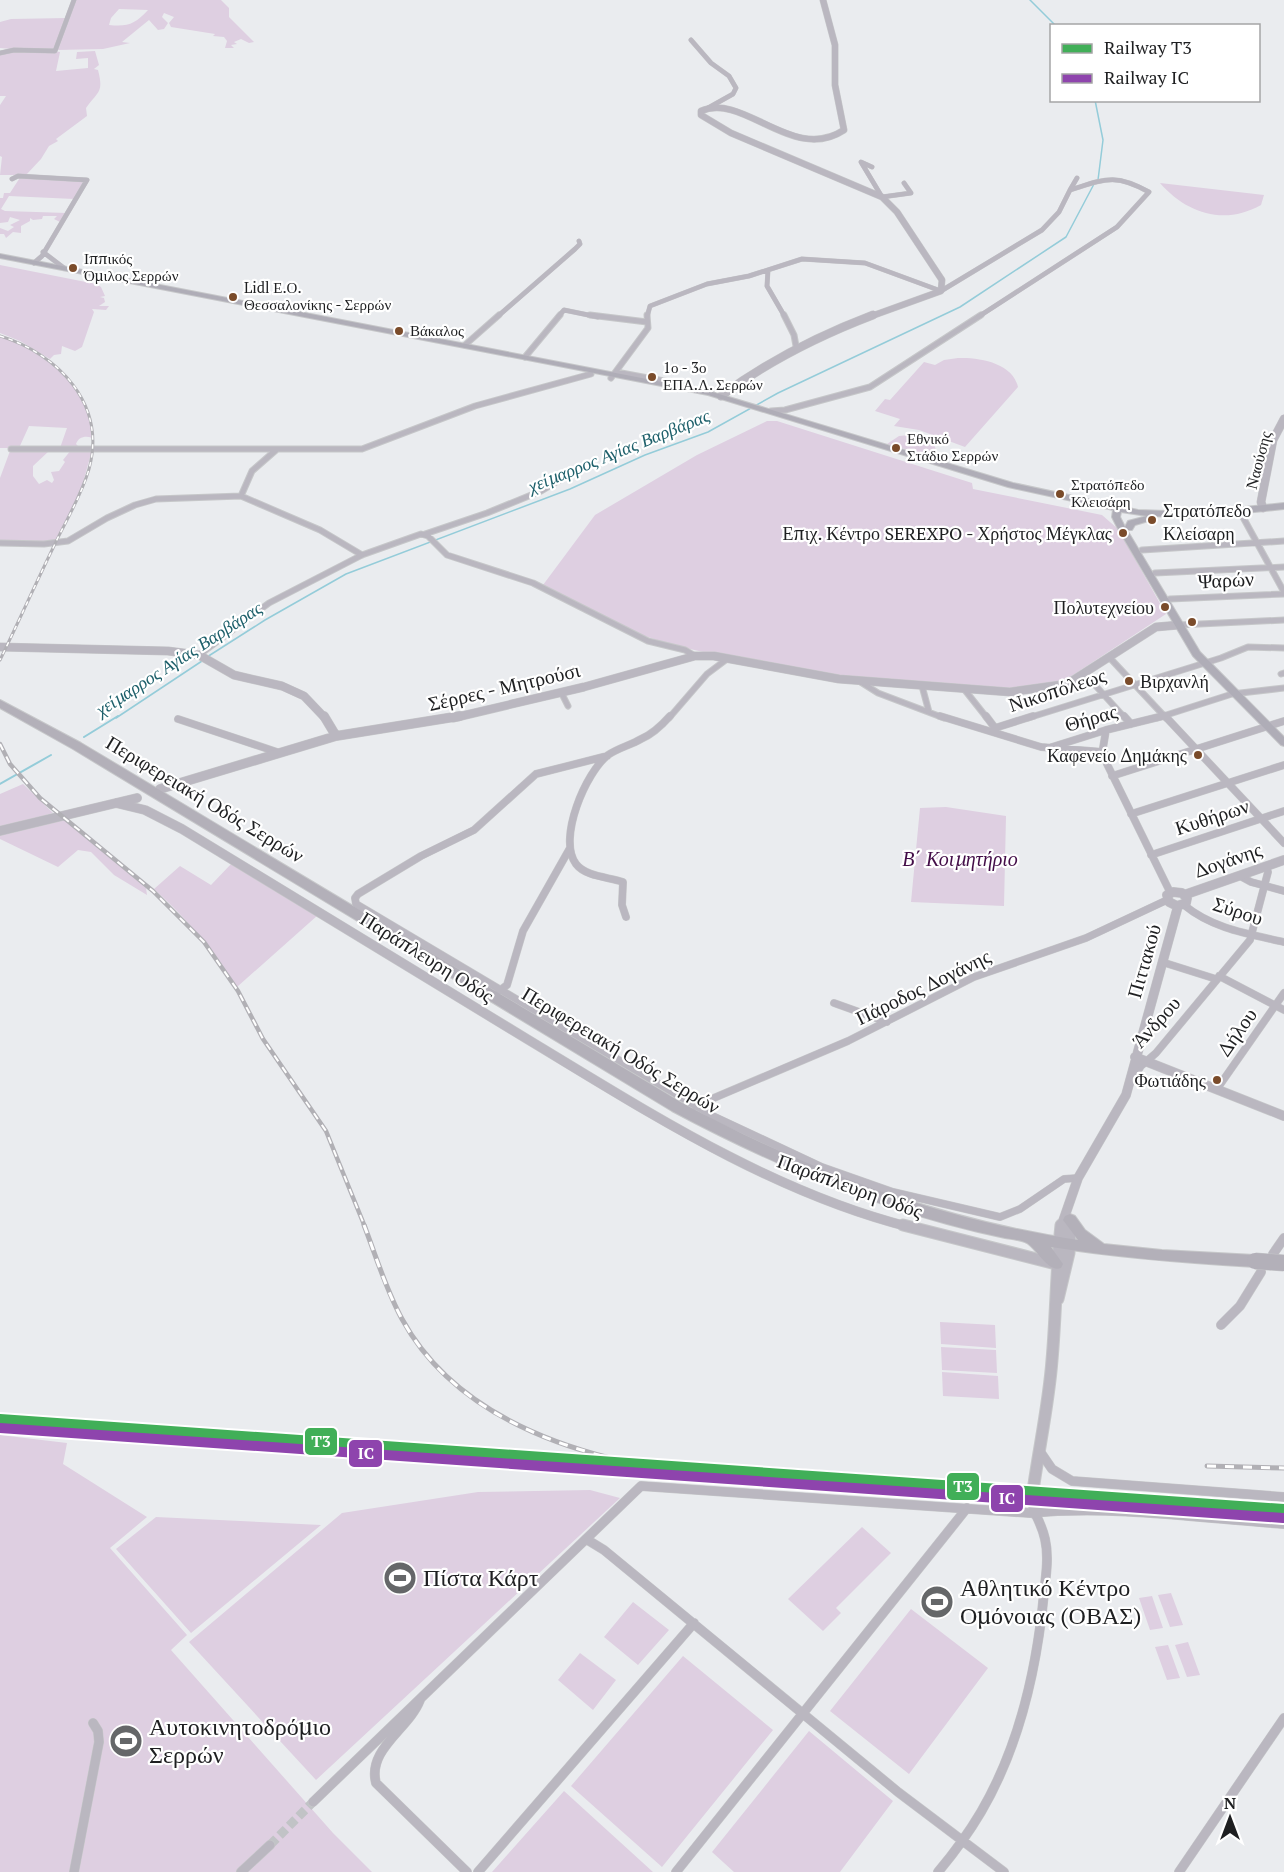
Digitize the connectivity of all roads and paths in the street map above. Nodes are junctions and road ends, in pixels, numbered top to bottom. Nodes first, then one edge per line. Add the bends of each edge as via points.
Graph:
1 (74, 0) edge
2 (823, 0) edge
3 (691, 40) dead end
4 (0, 53) edge
5 (721, 102) junction
6 (708, 108) junction
7 (726, 109) junction
8 (872, 167) dead end
9 (1077, 178) dead end
10 (12, 179) dead end
11 (904, 183) dead end
12 (1070, 190) junction
13 (882, 197) junction
14 (579, 241) dead end
15 (43, 252) junction
16 (0, 256) edge
17 (0, 262) edge
18 (33, 265) junction
19 (69, 270) junction
20 (768, 270) junction
21 (941, 291) junction
22 (647, 322) junction
23 (465, 345) junction
24 (796, 346) junction
25 (525, 357) junction
26 (591, 374) junction
27 (614, 375) junction
28 (678, 387) junction
29 (721, 396) junction
30 (733, 402) junction
31 (806, 405) junction
32 (768, 412) junction
33 (797, 419) junction
34 (1284, 419) edge
35 (1282, 430) edge
36 (10, 449) dead end
37 (276, 450) junction
38 (573, 472) dead end
39 (241, 496) junction
40 (1284, 506) edge
41 (1263, 508) junction
42 (1239, 510) junction
43 (1120, 514) junction
44 (1194, 514) junction
45 (1149, 518) junction
46 (1129, 528) junction
47 (426, 535) junction
48 (1284, 542) edge
49 (0, 543) edge
50 (1258, 543) junction
51 (1142, 550) junction
52 (362, 555) junction
53 (1284, 567) edge
54 (1271, 568) junction
55 (1155, 573) junction
56 (1284, 593) edge
57 (1170, 599) junction
58 (1173, 614) junction
59 (1284, 620) edge
60 (1179, 625) junction
61 (1156, 627) junction
62 (0, 647) edge
63 (1284, 648) edge
64 (201, 655) junction
65 (695, 656) junction
66 (1109, 657) junction
67 (727, 659) junction
68 (1204, 662) junction
69 (1084, 673) junction
70 (859, 681) junction
71 (881, 682) junction
72 (1133, 683) junction
73 (922, 686) junction
74 (1284, 688) edge
75 (964, 689) junction
76 (561, 692) junction
77 (878, 693) junction
78 (1102, 693) junction
79 (1237, 693) junction
80 (0, 703) edge
81 (568, 706) dead end
82 (929, 712) junction
83 (1164, 716) junction
84 (178, 719) dead end
85 (1284, 721) edge
86 (1131, 724) junction
87 (1268, 726) junction
88 (1106, 729) junction
89 (994, 730) junction
90 (336, 736) junction
91 (1284, 742) edge
92 (1047, 748) junction
93 (1195, 749) junction
94 (278, 752) junction
95 (1103, 752) junction
96 (607, 756) junction
97 (1284, 765) edge
98 (1112, 776) junction
99 (1227, 783) junction
100 (160, 789) dead end
101 (137, 798) dead end
102 (116, 803) junction
103 (1284, 811) edge
104 (1131, 814) junction
105 (1261, 819) junction
106 (0, 831) edge
107 (1284, 843) edge
108 (570, 848) junction
109 (1151, 855) junction
110 (1284, 860) edge
111 (1266, 867) junction
112 (1240, 876) junction
113 (1264, 886) junction
114 (1284, 891) edge
115 (1169, 896) junction
116 (1182, 902) junction
117 (626, 916) dead end
118 (1252, 934) junction
119 (1284, 942) edge
120 (1162, 962) junction
121 (1217, 978) junction
122 (499, 991) junction
123 (1284, 993) edge
124 (834, 1003) dead end
125 (1275, 1006) junction
126 (1284, 1010) edge
127 (887, 1022) junction
128 (1135, 1057) junction
129 (1146, 1061) junction
130 (1217, 1089) junction
131 (1126, 1095) junction
132 (695, 1106) junction
133 (1283, 1113) edge
134 (1078, 1178) junction
135 (1069, 1205) junction
136 (1070, 1220) junction
137 (1028, 1237) junction
138 (1284, 1238) edge
139 (1064, 1244) junction
140 (1106, 1250) junction
141 (1278, 1259) edge
142 (1056, 1264) junction
143 (1258, 1267) junction
144 (1058, 1301) junction
145 (1221, 1325) dead end
146 (1038, 1448) junction
147 (1284, 1497) edge
148 (966, 1508) junction
149 (1035, 1513) junction
150 (1284, 1524) edge
151 (586, 1539) junction
152 (694, 1623) junction
153 (420, 1700) junction
154 (803, 1713) junction
155 (1284, 1718) edge
156 (93, 1724) dead end
157 (313, 1802) tunnel mouth
158 (962, 1840) junction
159 (270, 1845) tunnel mouth
160 (74, 1872) edge
161 (241, 1872) edge
162 (467, 1872) edge
163 (478, 1872) edge
164 (676, 1872) edge
165 (938, 1872) edge
166 (1004, 1872) edge
167 (1179, 1872) edge

1 - 4 street via 55,51
2 - 7 street via 835,45 835,86 844,124 840,134 803,138
3 - 5 street via 729,76 736,88
5 - 6 street
5 - 7 street
6 - 7 street
6 - 13 street via 701,115 730,133
8 - 13 street via 861,162
9 - 12 street
10 - 15 street via 18,176 87,180
11 - 13 street via 911,193
12 - 21 street via 1059,212 1042,230
12 - 31 street via 1108,178 1135,184 1149,192 1117,227 870,387
13 - 21 street via 897,212 942,280
14 - 23 street via 575,249
15 - 18 street
15 - 19 street
16 - 18 main road
17 - 18 main road
18 - 19 main road
18 - 26 main road
19 - 23 main road
20 - 21 street via 802,259 865,263
20 - 22 street via 707,284 656,302 648,310
20 - 24 street via 767,286
21 - 24 street
22 - 25 street via 607,319 564,309
22 - 27 street via 648,328
23 - 25 main road
24 - 29 street
25 - 27 main road
26 - 27 main road
26 - 37 street via 465,410 370,447
27 - 28 main road
28 - 29 main road
28 - 30 main road
29 - 30 main road
30 - 32 main road
31 - 32 street
31 - 33 street via 795,411
32 - 33 main road
32 - 43 main road via 1001,487
33 - 43 main road
34 - 35 street, Ναούσης
35 - 41 street, Ναούσης via 1273,440
36 - 37 street
37 - 39 street via 252,471
38 - 47 street via 541,491
39 - 49 street via 156,499 123,511 68,541
39 - 52 street via 320,530
40 - 41 main road
41 - 42 main road
42 - 44 main road
42 - 50 street
43 - 44 main road
43 - 45 main road
43 - 46 main road
43 - 58 main road
44 - 45 main road
45 - 46 main road via 1132,523
46 - 51 main road
47 - 52 street
47 - 65 street via 447,555 533,583 648,641
48 - 50 street
50 - 51 street
50 - 54 street
51 - 55 main road
52 - 64 street via 258,609
53 - 54 street
54 - 55 street
54 - 56 street
55 - 57 main road
56 - 57 street, Ψαρών
57 - 58 main road
58 - 60 main road
58 - 61 street, Σέρρες - Μητρούσι
59 - 60 street
60 - 61 street
60 - 68 main road
61 - 66 street, Σέρρες - Μητρούσι
62 - 64 street
63 - 68 street, Νικοπόλεως via 1248,647
64 - 90 street via 241,678 282,686 304,696 321,712
65 - 67 street, Σέρρες - Μητρούσι
65 - 76 street, Σέρρες - Μητρούσι
66 - 69 street, Σέρρες - Μητρούσι
66 - 72 street
67 - 70 street, Σέρρες - Μητρούσι
67 - 96 street via 706,674 654,732
68 - 72 street, Νικοπόλεως
68 - 79 main road
69 - 75 street, Σέρρες - Μητρούσι via 1051,688 1005,692
69 - 78 street
70 - 71 street, Σέρρες - Μητρούσι
70 - 77 street
71 - 73 street, Σέρρες - Μητρούσι
71 - 77 street via 874,686
72 - 78 street, Νικοπόλεως
72 - 83 street
73 - 75 street, Σέρρες - Μητρούσι
73 - 82 street
74 - 79 street, Θήρας
75 - 89 street
76 - 81 street
76 - 90 street, Σέρρες - Μητρούσι via 440,721
77 - 82 street
78 - 86 street
78 - 89 street, Νικοπόλεως
79 - 83 street, Θήρας
79 - 87 main road
80 - 137 main road, Περιφερειακή Οδός Σερρών via 717,1129 767,1154 876,1196 946,1218
82 - 89 street via 977,729
83 - 86 street, Θήρας
83 - 93 street
84 - 94 street
85 - 87 street
86 - 88 street, Θήρας
87 - 91 main road
87 - 93 street
88 - 92 street, Θήρας
88 - 95 street
89 - 92 street
90 - 94 street, Σέρρες - Μητρούσι
92 - 95 street
93 - 98 street
93 - 99 street
94 - 100 street, Σέρρες - Μητρούσι
95 - 98 street
96 - 108 street via 578,803
96 - 122 street via 536,774 474,830 409,863 355,898 362,909
97 - 99 street
98 - 104 street
99 - 104 street
99 - 105 street
101 - 102 street
102 - 106 street
102 - 142 street, Παράπλευρη Οδός via 145,810 182,829 649,1113 765,1174 890,1222
103 - 105 street, Κυθήρων
104 - 109 street
105 - 107 street
105 - 109 street, Κυθήρων
108 - 117 street via 581,868 623,882 622,905
108 - 122 street via 522,931 507,985
109 - 115 street
110 - 111 street, Δογάνης
111 - 112 street, Δογάνης
111 - 113 street, Άνδρου
112 - 113 street
112 - 116 street, Δογάνης
113 - 114 street
113 - 118 street, Άνδρου
115 - 116 street
115 - 116 street
115 - 127 street, Πάροδος Δογάνης via 1086,938 974,977
116 - 118 street, Σύρου via 1206,919
116 - 120 street, Πιττακού
118 - 119 street, Σύρου
118 - 121 street, Άνδρου
120 - 121 street
120 - 128 street, Πιττακού
121 - 125 street
121 - 129 street, Άνδρου
122 - 132 street
123 - 125 street, Δήλου
124 - 127 street
125 - 126 street
125 - 130 street, Δήλου
127 - 132 street, Πάροδος Δογάνης
128 - 129 street
128 - 131 street, Πιττακού
129 - 130 street
129 - 131 street, Άνδρου
130 - 133 street
131 - 134 street, Άνδρου
132 - 134 street via 822,1167 893,1192 995,1216 1020,1209 1064,1179
134 - 135 street, Άνδρου
135 - 136 street
135 - 139 street, Άνδρου via 1061,1223
136 - 139 street
136 - 140 main road via 1080,1234
137 - 139 main road, Περιφερειακή Οδός Σερρών
137 - 142 main road
138 - 141 street
139 - 140 main road, Περιφερειακή Οδός Σερρών
139 - 142 street
139 - 144 street
140 - 143 main road, Περιφερειακή Οδός Σερρών
141 - 143 main road, Περιφερειακή Οδός Σερρών, bridge
142 - 144 street
143 - 145 street via 1240,1306
144 - 146 street
146 - 147 street via 1052,1470 1072,1481
146 - 149 street
148 - 149 street
148 - 151 street via 641,1486
148 - 154 street
149 - 150 street via 1121,1512
149 - 158 street via 1047,1548 1042,1625 1033,1676 1005,1758
151 - 152 street
151 - 153 street
152 - 154 street
152 - 163 street
153 - 157 street
153 - 162 street via 412,1719 374,1762 372,1777
154 - 158 street
154 - 164 street
155 - 167 street
156 - 160 street via 99,1742
158 - 165 street
158 - 166 street
159 - 161 street

